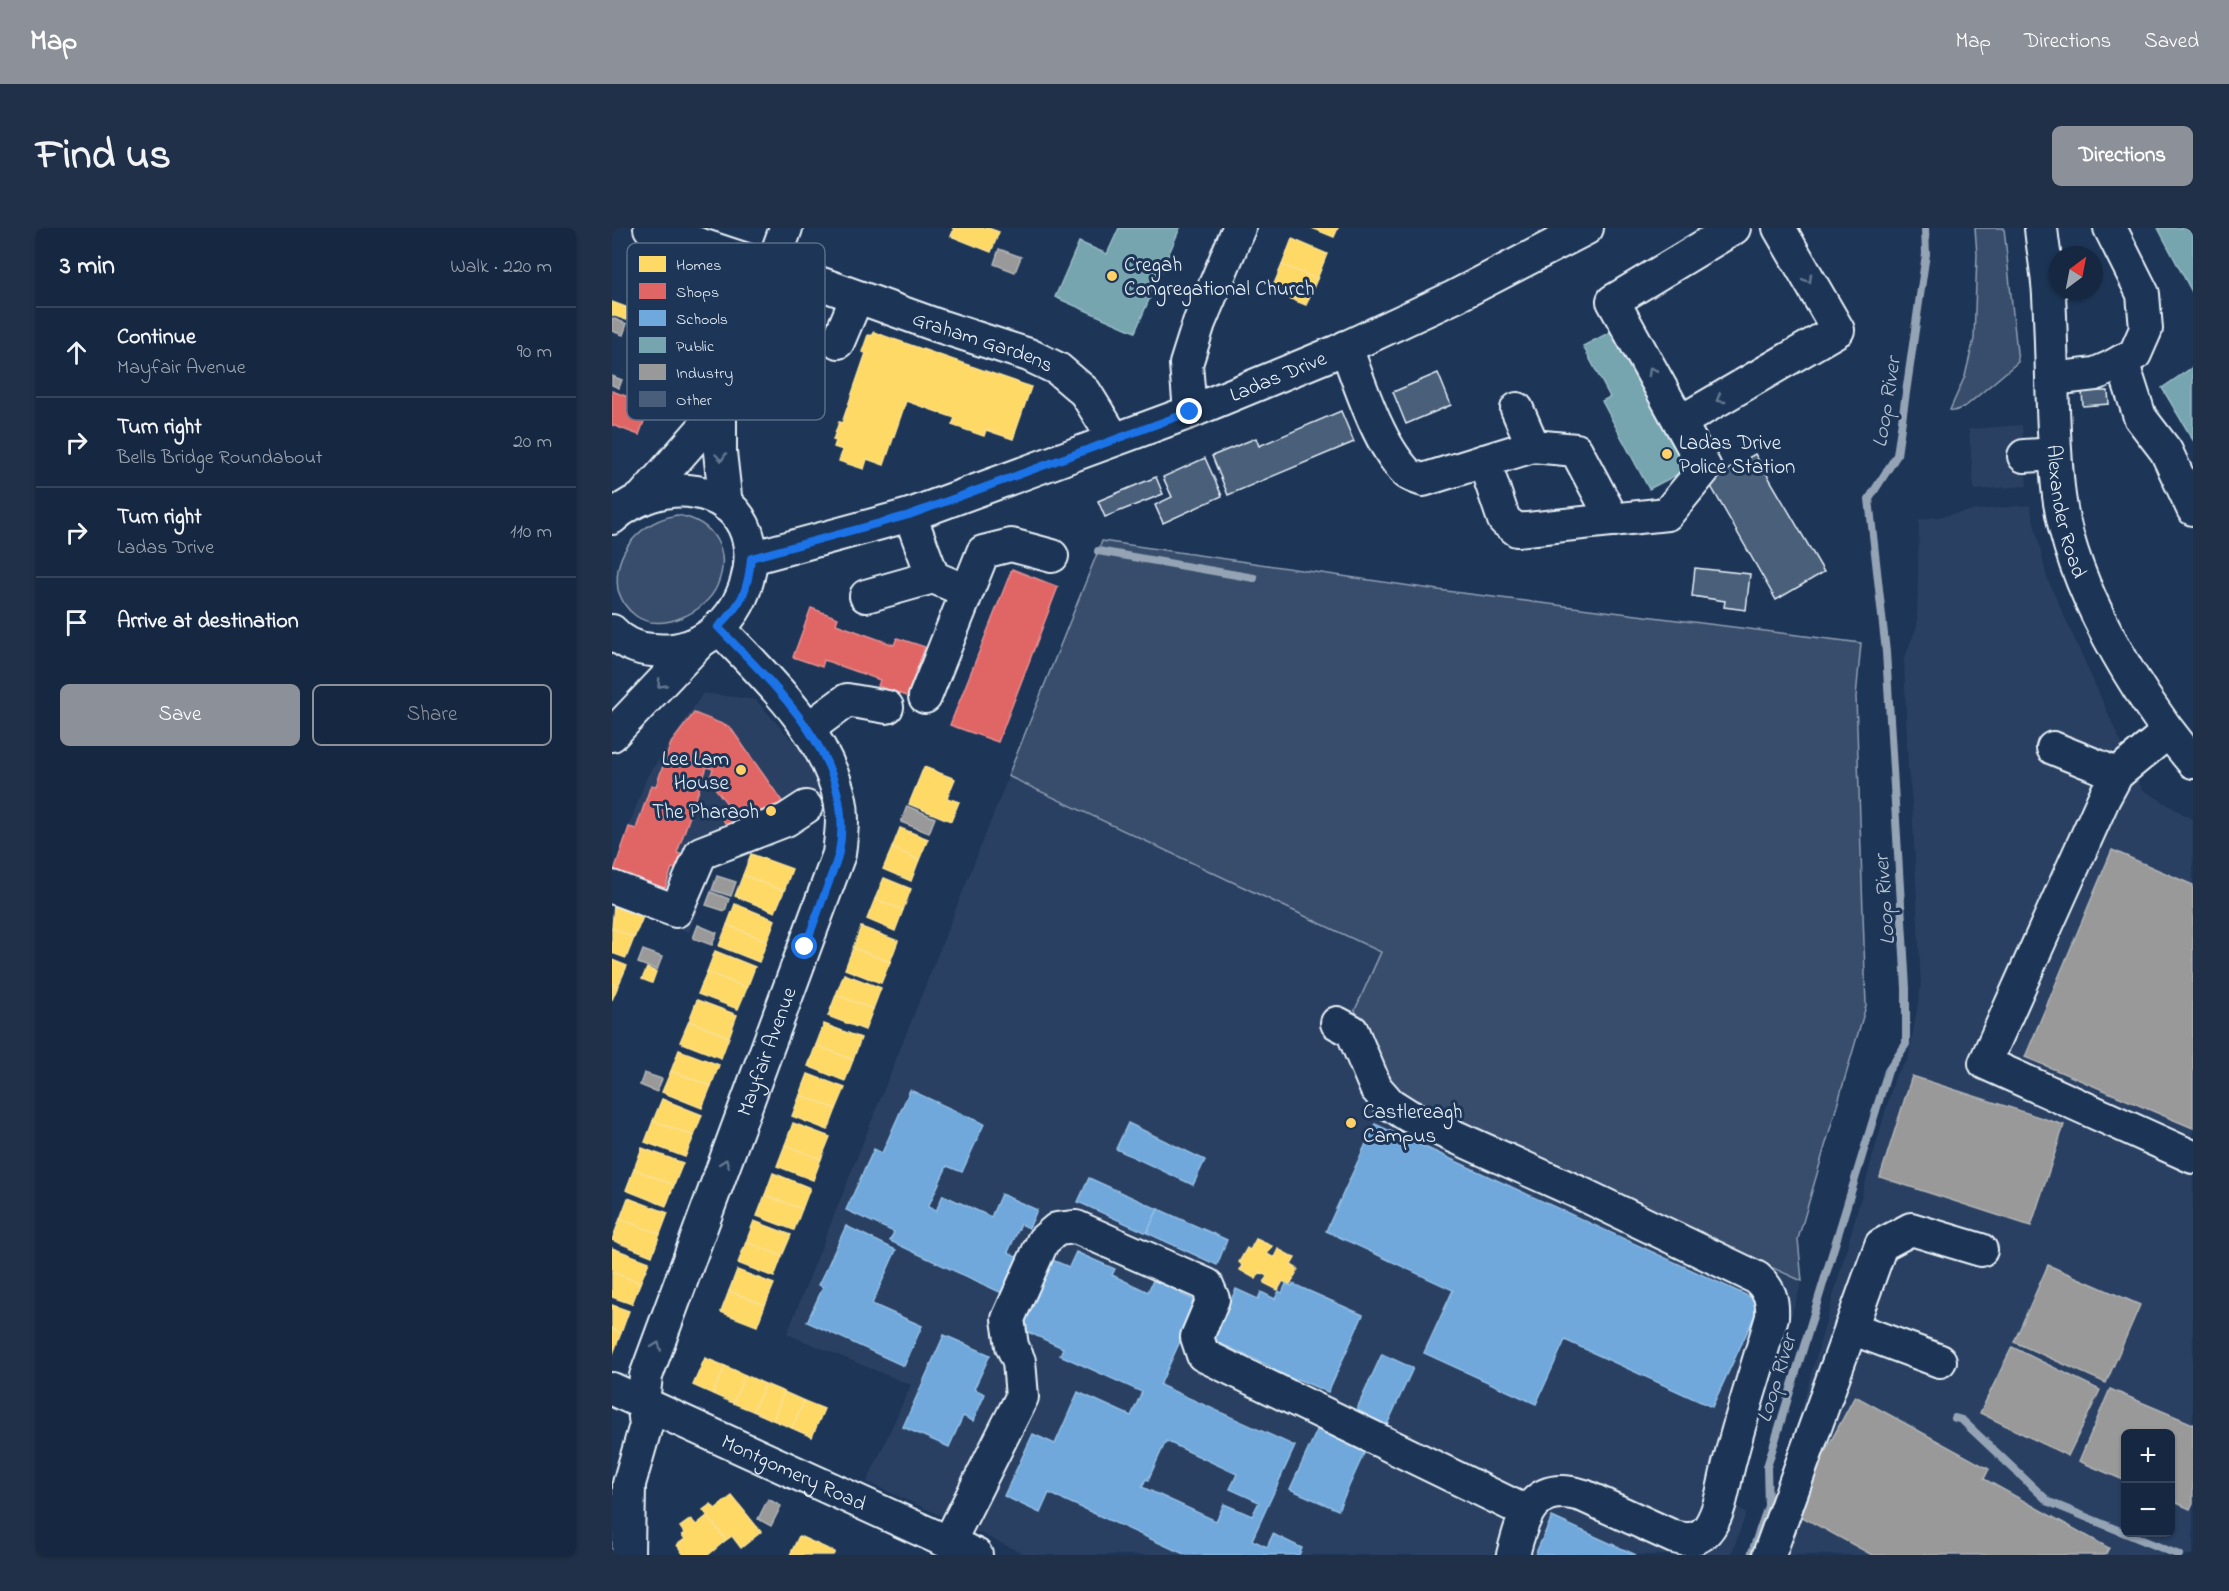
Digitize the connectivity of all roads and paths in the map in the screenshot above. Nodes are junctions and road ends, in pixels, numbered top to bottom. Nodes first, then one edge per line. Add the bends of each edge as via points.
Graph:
1 (650, 228) edge
2 (786, 228) edge
3 (1239, 228) edge
4 (1587, 228) edge
5 (1734, 228) edge
6 (1779, 228) edge
7 (2041, 228) edge
8 (2110, 228) edge
9 (695, 243) edge
10 (780, 243) edge
11 (825, 285) edge
12 (857, 297) junction
13 (838, 342) dead end
14 (1346, 347) junction
15 (2122, 361) junction
16 (2052, 379) junction
17 (1517, 409) dead end
18 (1190, 412) junction
19 (710, 420) edge
20 (720, 420) edge
21 (1680, 423) junction
22 (1114, 439) junction
23 (1533, 446) junction
24 (2055, 454) junction
25 (2025, 456) dead end
26 (1484, 461) junction
27 (641, 499) junction
28 (726, 505) junction
29 (2193, 509) edge
30 (909, 515) junction
31 (612, 518) edge
32 (1612, 520) junction
33 (1052, 556) dead end
34 (751, 558) junction
35 (933, 577) junction
36 (966, 591) junction
37 (866, 596) dead end
38 (612, 631) edge
39 (710, 634) junction
40 (925, 698) dead end
41 (887, 707) dead end
42 (808, 728) junction
43 (2168, 732) junction
44 (612, 735) edge
45 (2053, 748) dead end
46 (2193, 762) edge
47 (2117, 774) junction
48 (807, 807) dead end
49 (612, 887) edge
50 (1337, 1023) dead end
51 (2193, 1157) edge
52 (1981, 1250) dead end
53 (1851, 1328) junction
54 (1940, 1361) dead end
55 (612, 1389) edge
56 (643, 1402) junction
57 (1527, 1512) junction
58 (963, 1549) edge
59 (628, 1555) edge
60 (1513, 1555) edge
61 (1769, 1555) edge

1 - 9 street
2 - 10 street
3 - 18 street via 1186,364
4 - 14 street, Ladas Drive
21 -> 5 street via 1612,301
6 -> 21 street via 1838,330
7 - 16 street, Alexander Road via 2049,294
8 - 15 street via 2143,294 2146,329 2135,354
11 - 12 street, Graham Gardens
12 - 13 street
12 - 22 street, Graham Gardens via 1029,355 1058,369 1085,392
14 - 18 street, Ladas Drive
14 - 26 street via 1370,410 1408,474 1423,480
15 - 16 street via 2095,374
15 - 29 street via 2140,417 2166,452
16 - 24 street, Alexander Road
17 - 23 street
18 - 22 street, Ladas Drive
19 - 27 street
20 -> 28 street
21 - 32 street via 1705,468 1668,514
22 - 30 street, Ladas Drive
23 - 26 street
23 - 32 street via 1576,450
24 - 25 street
24 - 43 street, Alexander Road via 2070,543 2092,602 2143,696
26 - 32 street via 1504,520 1517,530
27 - 28 street via 667,490 686,490 703,493
27 - 31 street
28 - 34 street via 738,516
30 - 34 street, Ladas Drive
30 - 35 street
33 - 36 street via 1011,545 983,552
34 - 39 street via 748,584 736,610
35 - 36 street
35 - 37 street
36 - 40 street
38 - 39 street via 640,649 663,651 679,650
39 - 42 street, Mayfair Avenue via 788,702
39 -> 44 street
41 - 42 street via 847,699
56 -> 42 street, Mayfair Avenue via 646,1376 839,854 840,800
43 - 46 street, Alexander Road
43 - 47 street
45 - 47 street
47 - 51 street via 1985,1063
48 - 49 street via 786,820 701,853 676,911
50 - 57 street via 1352,1031 1376,1088 1390,1104 1757,1278 1767,1287 1773,1301 1772,1317 1719,1505 1710,1527 1698,1538 1674,1537 1569,1491 1536,1500
52 - 53 street via 1911,1229 1881,1245
53 - 54 street
53 - 61 street
55 - 56 street, Montgomery Road
56 - 58 street, Montgomery Road
56 - 59 street, Mayfair Avenue via 646,1425 628,1484
57 - 58 street via 1203,1355 1197,1337 1213,1299 1207,1285 1076,1227 1057,1229 1043,1241 1008,1319 1019,1361 1022,1397
57 - 60 street

